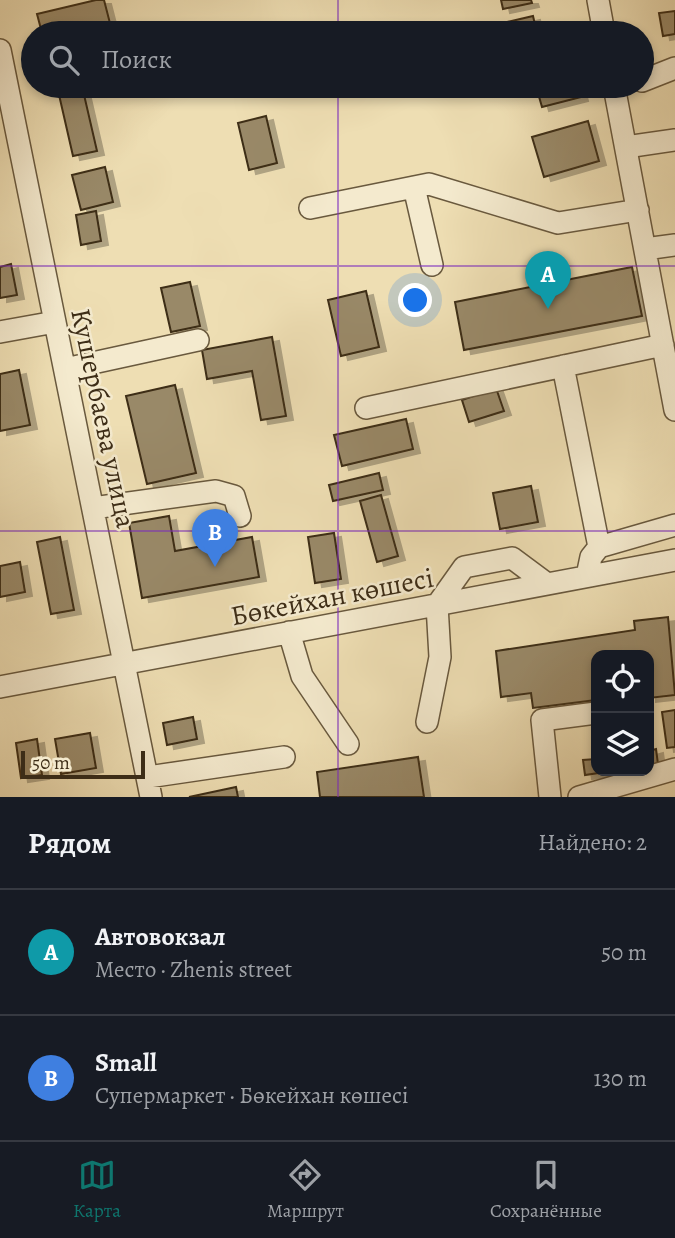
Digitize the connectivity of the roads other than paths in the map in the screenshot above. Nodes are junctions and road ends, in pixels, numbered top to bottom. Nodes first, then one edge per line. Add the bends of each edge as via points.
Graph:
1 (598, 0) edge
2 (602, 21) edge
3 (0, 50) edge
4 (675, 68) edge
5 (654, 76) edge
6 (621, 98) edge
7 (675, 140) edge
8 (626, 147) junction
9 (414, 187) junction
10 (310, 208) dead end
11 (638, 210) junction
12 (675, 245) edge
13 (645, 249) junction
14 (432, 265) dead end
15 (55, 322) junction
16 (0, 332) edge
17 (198, 340) dead end
18 (663, 345) junction
19 (564, 366) junction
20 (65, 369) junction
21 (366, 408) dead end
22 (675, 410) edge
23 (93, 508) junction
24 (240, 516) dead end
25 (675, 526) edge
26 (598, 547) junction
27 (675, 560) edge
28 (587, 576) junction
29 (547, 584) junction
30 (437, 604) junction
31 (289, 632) junction
32 (125, 663) junction
33 (0, 687) edge
34 (591, 714) edge
35 (426, 722) dead end
36 (348, 744) dead end
37 (284, 757) dead end
38 (675, 769) edge
39 (149, 787) edge
40 (550, 797) edge
41 (579, 797) edge

1 - 2 street
3 - 15 street, Кушербаева улица
4 - 5 street
6 - 8 street
7 - 8 street
8 - 11 street
9 - 10 street
9 - 11 street via 429,184 558,223
9 - 14 street
11 - 13 street
12 - 13 street
13 - 18 street
15 - 16 street
15 - 20 street, Кушербаева улица
17 - 20 street
18 - 19 street
18 - 22 street
19 - 21 street
19 - 26 street
20 - 23 street, Кушербаева улица
23 - 24 street via 216,491 234,496
23 - 32 street, Кушербаева улица
25 - 26 street
26 - 28 street
27 - 28 street, Бөкейхан көшесі
28 - 29 street, Бөкейхан көшесі
29 - 30 street, Бөкейхан көшесі
29 - 30 street via 512,558 464,567
30 - 31 street, Бөкейхан көшесі
30 - 35 street via 440,657
31 - 32 street, Бөкейхан көшесі
31 - 36 street via 302,676
32 - 33 street, Бөкейхан көшесі
32 - 39 street, Кушербаева улица
34 - 40 street via 541,720
37 - 39 street
38 - 41 street

